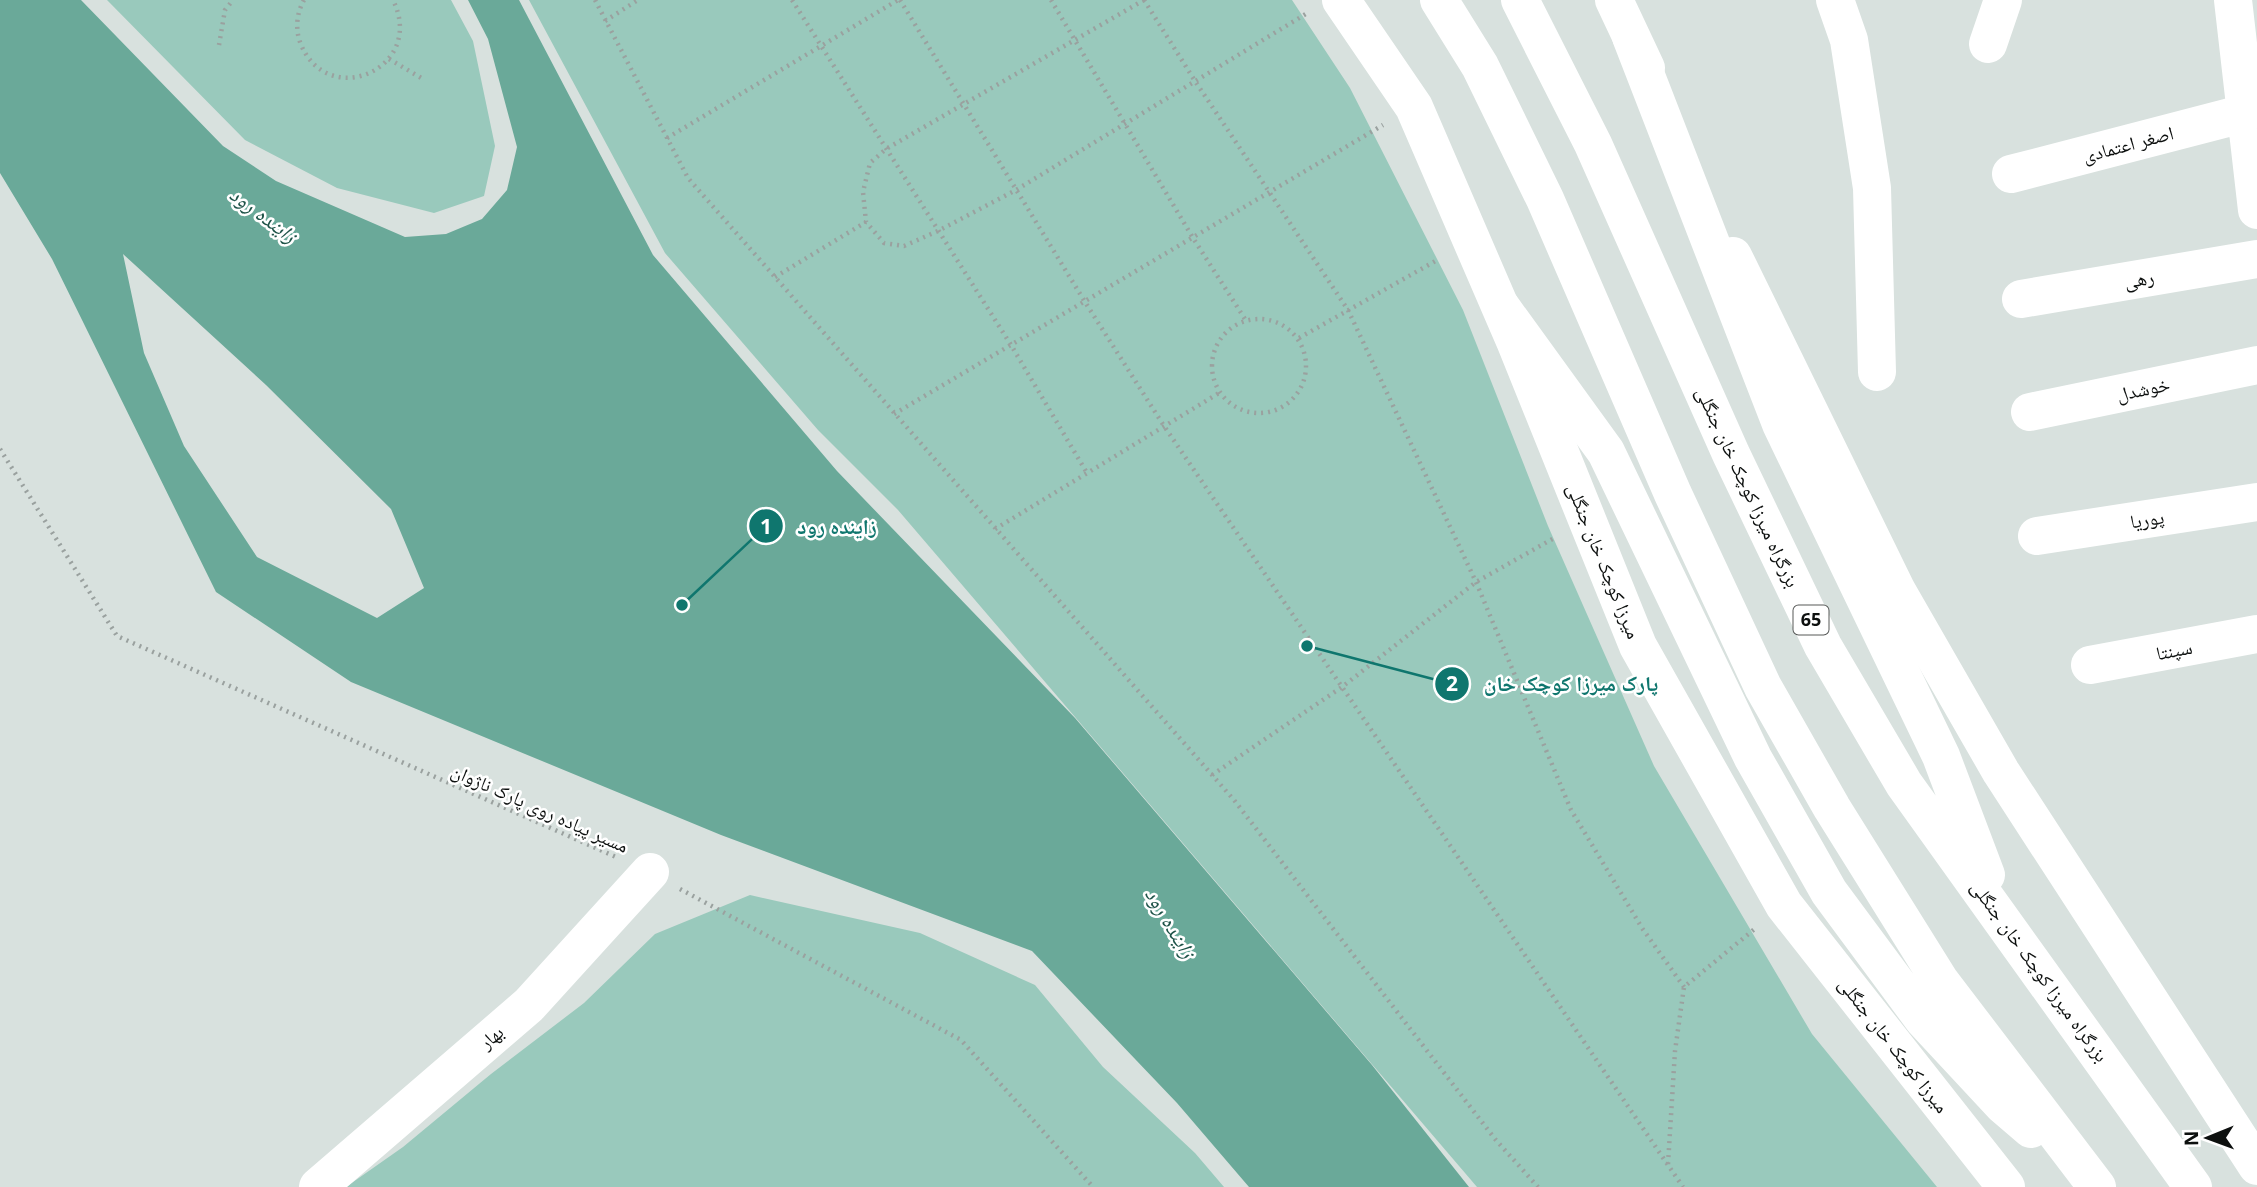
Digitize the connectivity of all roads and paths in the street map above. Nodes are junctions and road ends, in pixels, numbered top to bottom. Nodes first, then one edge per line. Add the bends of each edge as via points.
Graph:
1 (233, 0) edge
2 (393, 0) edge
3 (595, 0) edge
4 (638, 0) edge
5 (792, 0) edge
6 (899, 0) edge
7 (1051, 0) edge
8 (1144, 0) edge
9 (1439, 0) edge
10 (1521, 0) edge
11 (1614, 0) edge
12 (1835, 0) edge
13 (2003, 0) edge
14 (2233, 0) edge
15 (301, 1) edge
16 (1330, 3) edge
17 (605, 21) junction
18 (1631, 37) junction
19 (1075, 40) junction
20 (1987, 44) dead end
21 (219, 45) dead end
22 (821, 46) junction
23 (389, 59) junction
24 (423, 79) dead end
25 (1195, 81) junction
26 (963, 104) junction
27 (1414, 107) junction
28 (2246, 113) junction
29 (1125, 124) junction
30 (667, 138) junction
31 (886, 149) junction
32 (2011, 174) dead end
33 (1016, 190) junction
34 (1270, 192) junction
35 (2257, 210) edge
36 (866, 222) junction
37 (939, 231) junction
38 (1193, 238) junction
39 (1472, 241) junction
40 (2257, 259) edge
41 (775, 277) junction
42 (2021, 299) dead end
43 (1085, 302) junction
44 (1501, 307) junction
45 (1348, 310) junction
46 (1245, 318) junction
47 (1299, 338) junction
48 (1011, 345) junction
49 (2257, 365) edge
50 (1877, 372) dead end
51 (1219, 393) junction
52 (2030, 412) dead end
53 (894, 414) junction
54 (1164, 426) junction
55 (0, 449) edge
56 (1087, 473) junction
57 (2257, 502) edge
58 (1587, 520) junction
59 (995, 528) junction
60 (2037, 536) dead end
61 (1476, 582) junction
62 (2257, 634) edge
63 (2090, 665) dead end
64 (1342, 687) junction
65 (1212, 775) junction
66 (649, 872) junction
67 (1784, 905) junction
68 (2005, 923) junction
69 (1684, 987) junction
70 (1668, 1166) junction
71 (2257, 1166) edge
72 (2096, 1185) edge
73 (318, 1187) edge
74 (1093, 1187) edge
75 (1538, 1187) edge
76 (1683, 1187) edge
77 (2006, 1187) edge
78 (2193, 1187) edge

1 - 21 path via 225,10
2 - 23 path via 400,29
3 - 17 path
4 - 17 path
5 - 22 path
6 - 22 path
6 - 26 path
7 - 19 path
8 - 19 path
8 - 25 path
9 - 72 main road via 1480,66 1545,199 1763,687 1940,981
10 - 68 main road, بزرگراه میرزا کوچک خان جنگلی / 65 via 1593,145 1731,454 1823,646 1904,784
11 - 18 main road
12 - 50 main road via 1849,40 1872,188
13 - 20 main road
14 - 28 main road
15 - 23 path via 298,37 314,66 328,74 361,77
16 - 25 path
16 - 27 main road, میرزا کوچک خان جنگلی
17 - 30 path
18 - 68 main road via 1781,424 1941,756
18 - 71 main road via 1752,298 1897,591 2001,772
19 - 26 path
19 - 29 path
22 - 30 path
22 - 31 path
23 - 24 path
25 - 29 path
25 - 34 path
26 - 31 path
26 - 33 path
27 - 34 path
27 - 39 main road, میرزا کوچک خان جنگلی
28 - 32 main road, اصغر اعتمادی
28 - 35 main road
29 - 33 path
29 - 38 path
30 - 41 path via 688,178
31 - 36 path via 870,163 863,192
31 - 37 path
33 - 37 path
33 - 43 path
34 - 38 path
34 - 45 path
36 - 37 path via 884,243 904,246
36 - 41 path
37 - 48 path
38 - 43 path
38 - 46 path
39 - 44 main road, میرزا کوچک خان جنگلی
39 - 45 path
40 - 42 main road, رهی
41 - 53 path
43 - 48 path
43 - 54 path
44 - 58 main road, میرزا کوچک خان جنگلی
44 - 72 main road via 1606,452 1754,758 1829,892 1923,1019 2003,1105
45 - 47 path
45 - 61 path
46 - 47 path via 1275,320
46 - 51 path via 1220,336 1210,364
47 - 51 path via 1308,367 1298,396 1273,413 1243,412
48 - 53 path
48 - 56 path
49 - 52 main road, خوشدل
51 - 54 path
53 - 59 path
54 - 56 path
54 - 64 path
55 - 66 path, مسیر پیاده روی پارک ناژوان via 117,636
56 - 59 path
57 - 60 main road, پوریا
58 - 61 path
58 - 67 main road, میرزا کوچک خان جنگلی via 1638,646
59 - 65 path
61 - 64 path
61 - 69 path via 1572,810 1642,928
62 - 63 main road, سپنتا
64 - 65 path
64 - 70 path
65 - 75 path via 1495,1139
66 - 73 main road, بهار via 529,1005
66 - 74 path, مسیر پیاده روی پارک ناژوان via 961,1040
67 - 69 path
67 - 77 main road, میرزا کوچک خان جنگلی
68 - 78 main road, بزرگراه میرزا کوچک خان جنگلی / 65
69 - 70 path
70 - 76 path

